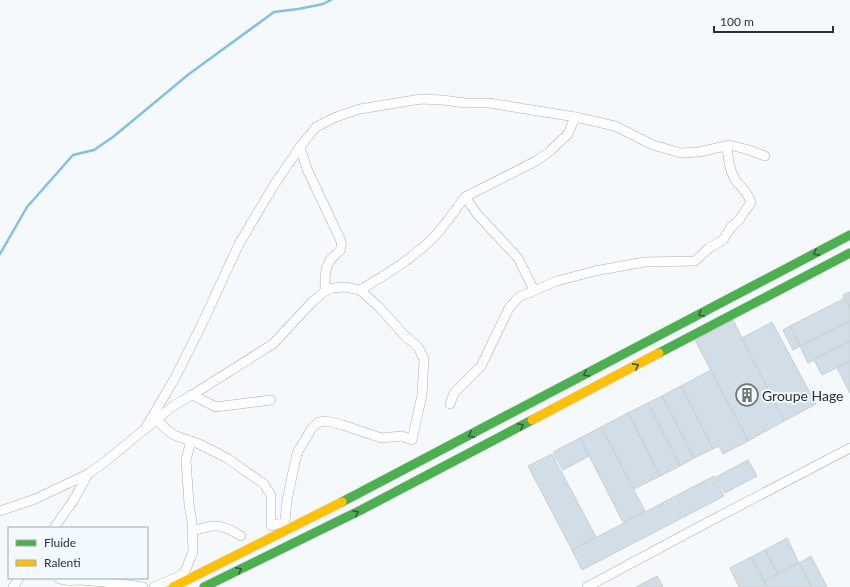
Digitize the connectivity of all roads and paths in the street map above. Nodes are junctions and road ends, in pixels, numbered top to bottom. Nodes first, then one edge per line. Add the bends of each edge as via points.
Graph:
1 (575, 117) junction
2 (727, 146) junction
3 (300, 147) junction
4 (765, 156) dead end
5 (465, 198) junction
6 (850, 235) edge
7 (850, 252) edge
8 (360, 290) junction
9 (534, 290) junction
10 (325, 291) junction
11 (192, 395) junction
12 (271, 400) dead end
13 (450, 404) dead end
14 (156, 419) junction
15 (145, 429) junction
16 (191, 441) junction
17 (850, 448) edge
18 (88, 474) junction
19 (0, 511) edge
20 (55, 527) edge
21 (192, 531) junction
22 (241, 536) dead end
23 (60, 579) edge
24 (143, 587) edge
25 (154, 587) edge
26 (173, 587) edge
27 (204, 587) edge
28 (587, 587) edge

1 - 2 street via 615,126 653,145 681,153
1 - 3 street via 489,104 421,99 360,109 336,118 316,127
1 - 5 street via 568,134 550,151
2 - 4 street
2 - 9 street via 730,169 749,195 751,202 723,240 695,261 644,262 572,277
3 - 10 street via 307,169 342,246 329,262 325,276
3 - 15 street via 239,244 176,376
5 - 8 street via 432,239 408,259
5 - 9 street via 518,258
6 -> 26 main road via 362,492
27 -> 7 main road via 361,510
8 - 10 street via 345,287
8 - 16 street via 418,347 424,359 422,395 412,440 402,436 381,438 326,420 319,422 312,428 297,453 285,522 271,526 271,495 268,488 227,458
9 - 13 street via 519,297 509,308 482,366 454,393
10 - 11 street via 273,344
11 - 12 street via 216,407
11 - 14 street
14 - 15 street
14 - 16 street via 174,435
15 - 18 street
16 - 21 street via 186,460
17 - 28 street
18 - 19 street via 35,499
18 - 20 street
21 - 22 street via 216,525 228,528
21 - 25 street via 193,552 184,574
23 - 24 street

